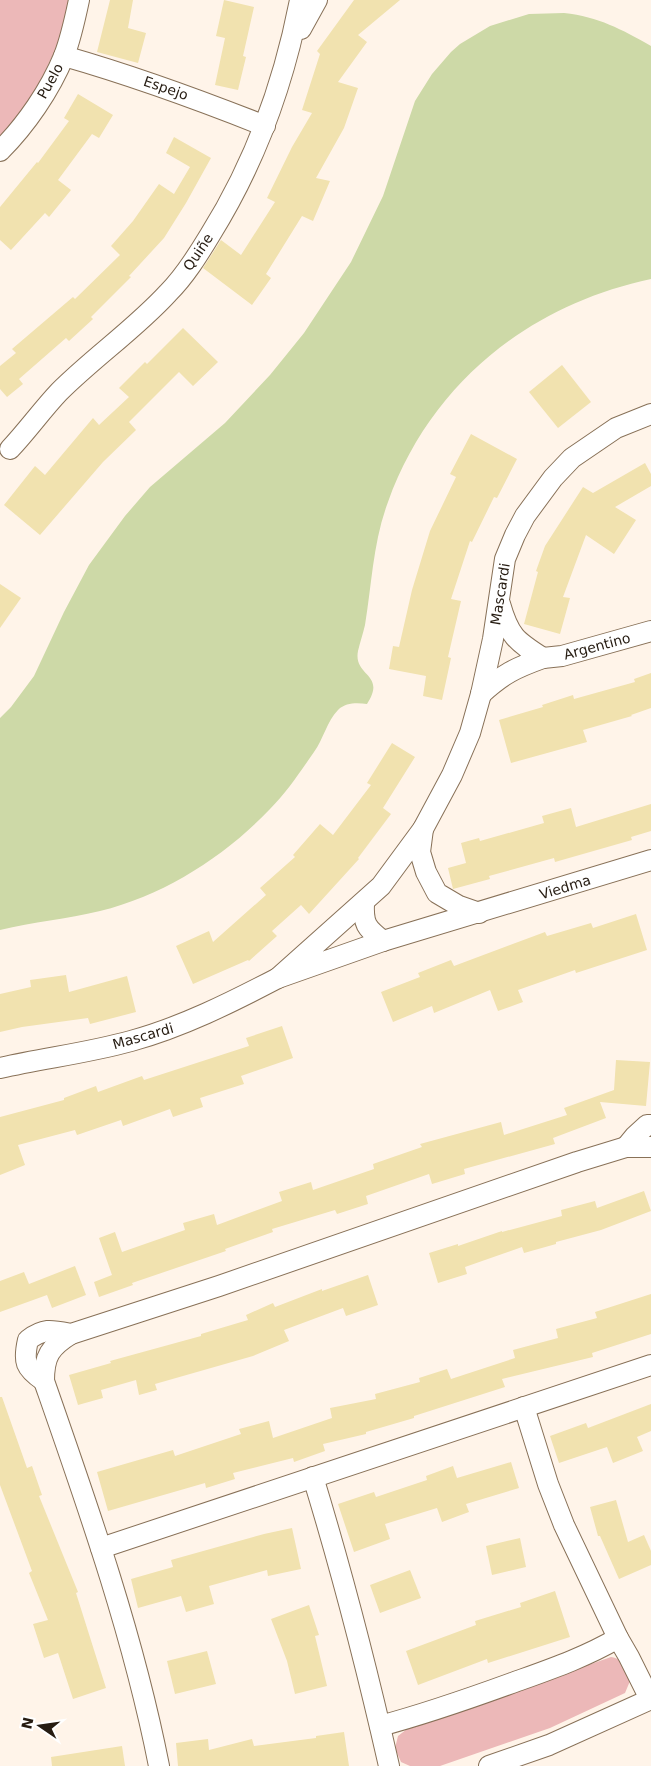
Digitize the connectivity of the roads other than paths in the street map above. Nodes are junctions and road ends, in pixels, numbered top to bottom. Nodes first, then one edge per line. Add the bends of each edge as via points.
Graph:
1 (79, 0) edge
2 (300, 0) edge
3 (317, 0) edge
4 (64, 56) junction
5 (287, 58) junction
6 (265, 126) junction
7 (0, 150) edge
8 (651, 414) edge
9 (3, 455) edge
10 (499, 600) junction
11 (651, 631) edge
12 (543, 658) junction
13 (481, 694) junction
14 (423, 829) junction
15 (651, 860) edge
16 (393, 870) junction
17 (426, 872) junction
18 (437, 893) junction
19 (364, 902) junction
20 (479, 913) junction
21 (426, 928) junction
22 (383, 941) junction
23 (278, 978) junction
24 (0, 1068) edge
25 (651, 1125) edge
26 (626, 1147) junction
27 (651, 1147) edge
28 (651, 1365) edge
29 (524, 1407) junction
30 (313, 1478) junction
31 (101, 1548) junction
32 (618, 1638) junction
33 (651, 1699) edge
34 (380, 1726) junction
35 (159, 1766) edge
36 (388, 1766) edge
37 (489, 1766) edge

1 - 4 street, Puelo
2 - 5 street, Quiñe
3 - 5 street
4 - 6 street, Espejo via 148,81
4 - 7 street, Puelo via 40,101
5 - 6 street, Quiñe
6 - 9 street, Quiñe via 218,223 170,292 60,392
8 - 10 street, Mascardi via 616,428 572,458 553,478 515,535 505,560
10 - 12 street via 506,624 514,637
10 - 13 street, Mascardi
11 - 12 street, Argentino via 562,656
12 - 13 street, Argentino via 516,668
13 - 14 street, Mascardi via 456,767
14 - 16 street
14 - 17 street via 420,852
15 - 20 street, Viedma
16 - 17 street via 407,865
16 - 19 street
17 - 18 street
18 - 20 street
18 - 21 street via 440,908 437,918
19 - 22 street via 363,918 368,930
19 - 23 street
20 - 21 street, Viedma
21 - 22 street
22 - 23 street
23 - 24 street, Mascardi via 172,1028 132,1041
25 - 26 street via 647,1125
26 - 27 street
26 - 31 street via 71,1334 56,1344 46,1358 44,1381
28 - 29 street
29 - 30 street
29 - 32 street via 564,1525
30 - 31 street
30 - 34 street
31 - 35 street via 137,1670
32 - 33 street
32 - 34 street via 567,1664 431,1712
33 - 37 street via 549,1745
34 - 36 street

